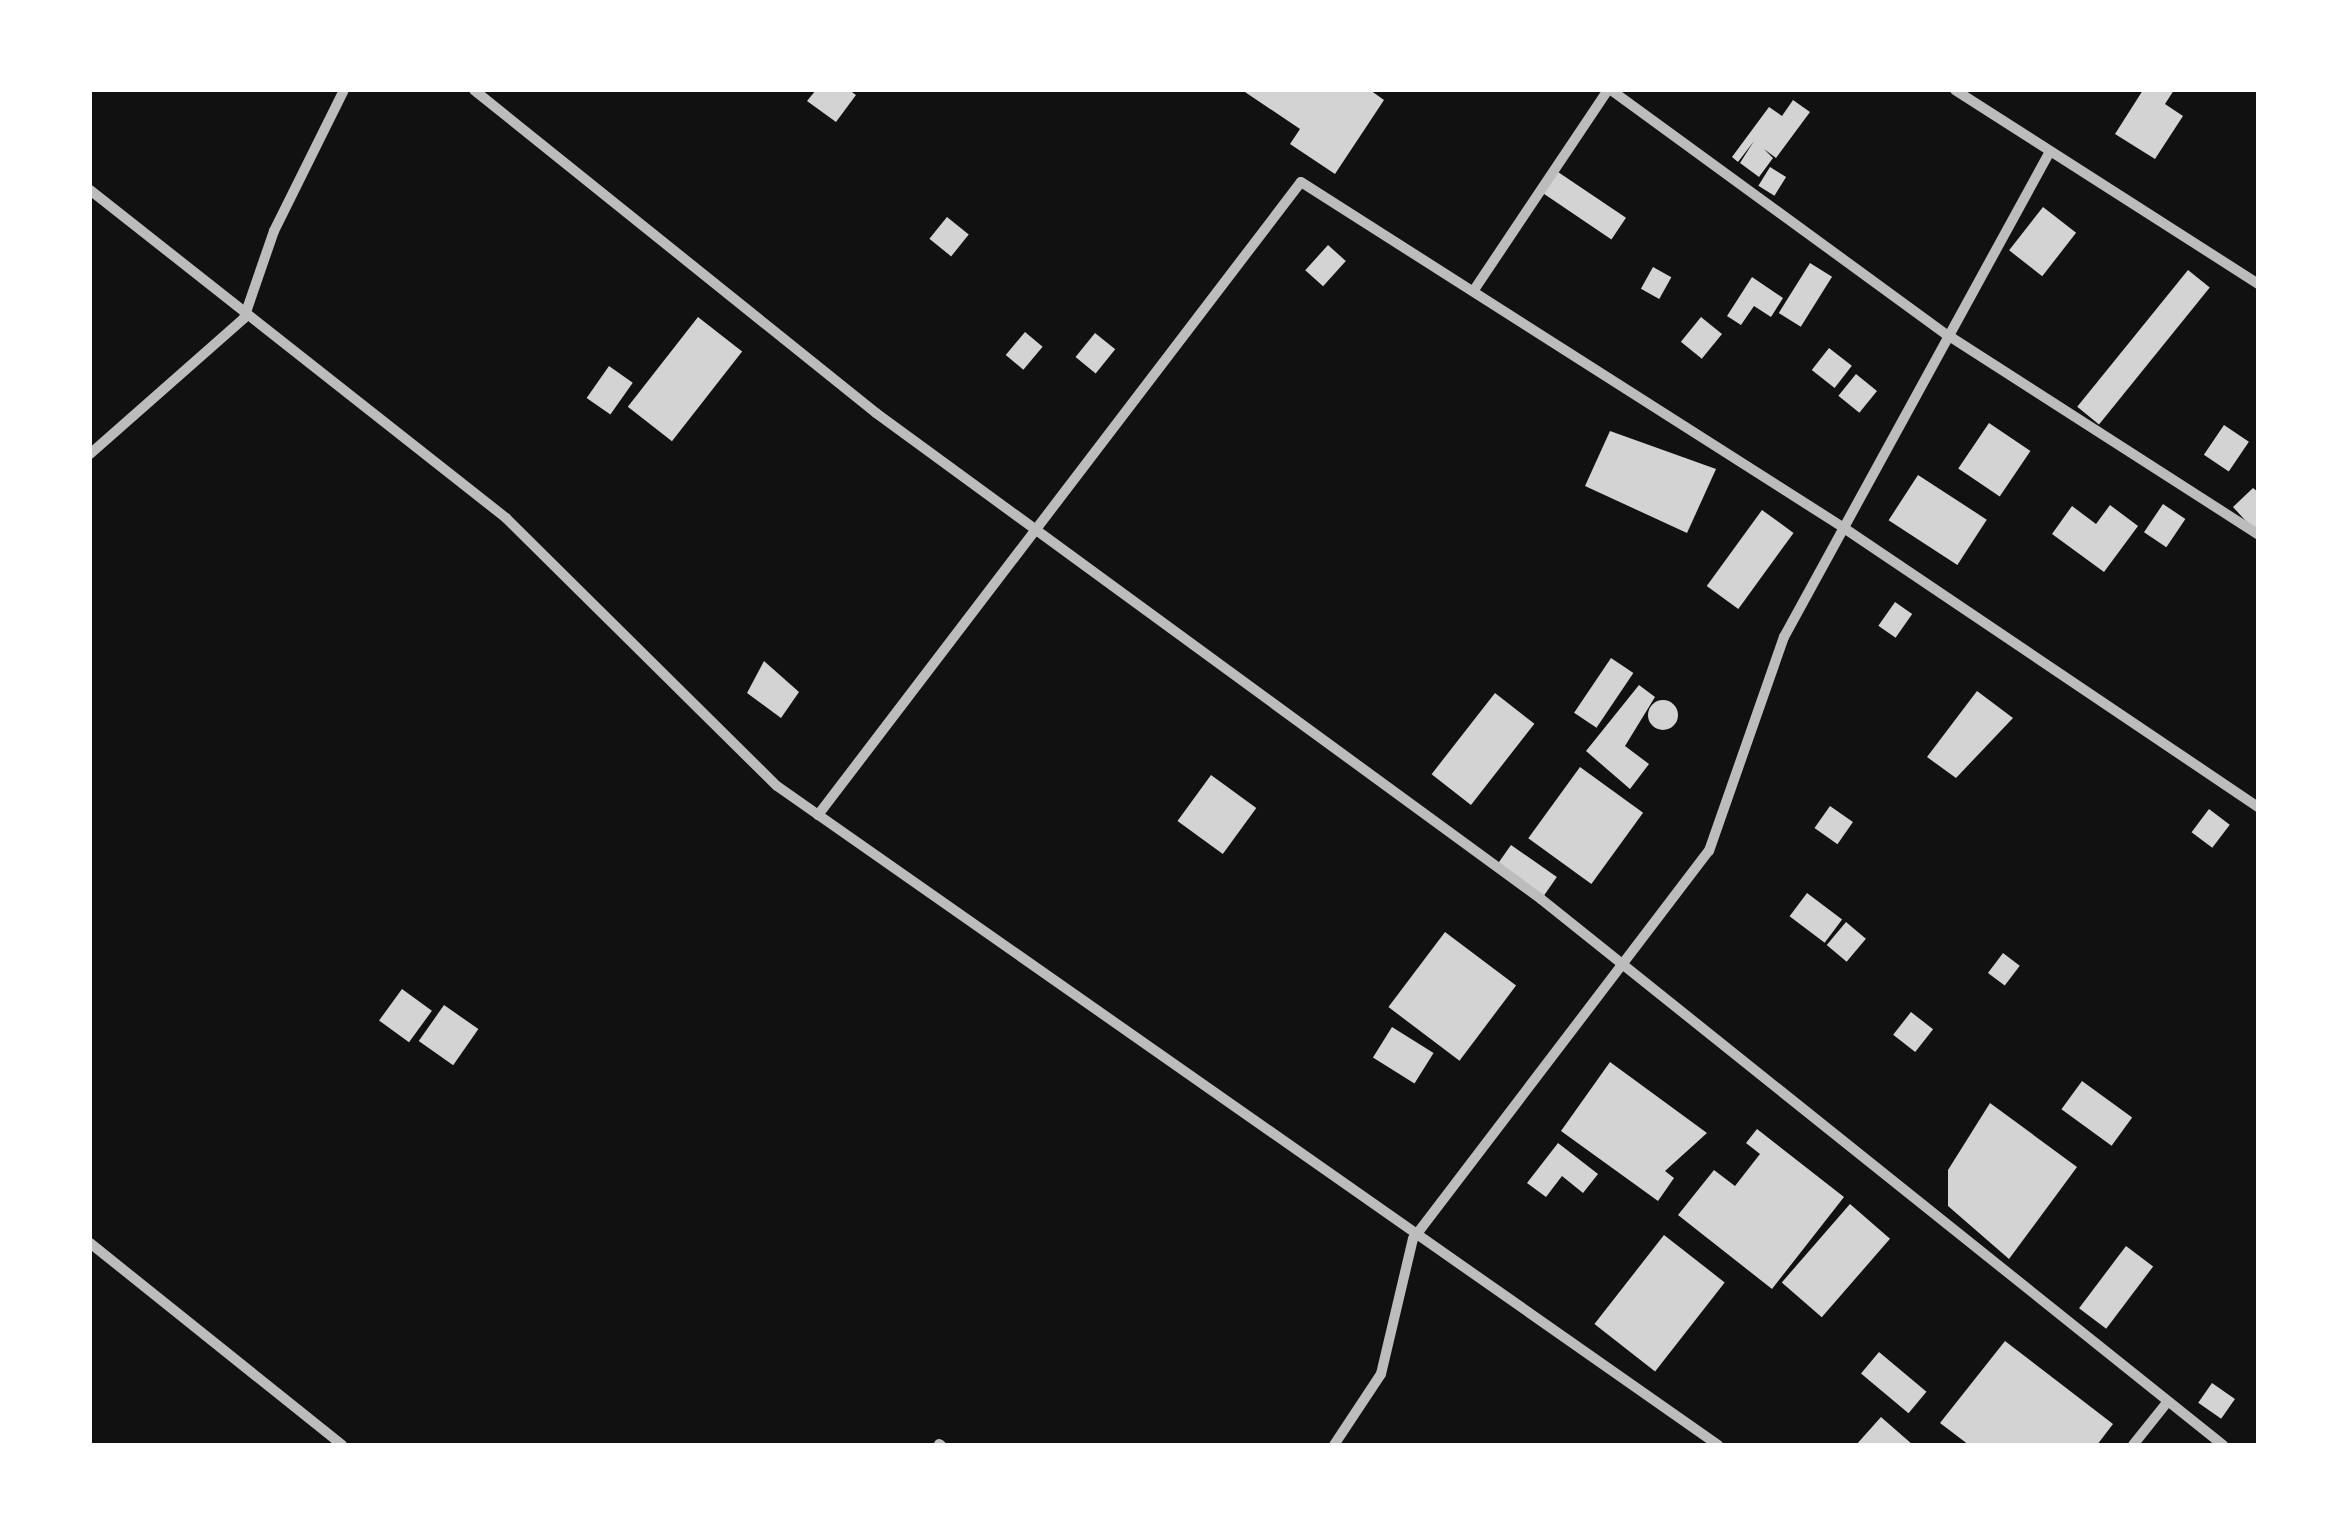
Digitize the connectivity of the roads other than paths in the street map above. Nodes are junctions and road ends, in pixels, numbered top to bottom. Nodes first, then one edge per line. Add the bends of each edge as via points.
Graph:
1 (344, 90) edge
2 (474, 90) edge
3 (1610, 90) edge
4 (1954, 90) edge
5 (2048, 156) junction
6 (90, 190) edge
7 (2258, 284) edge
8 (1474, 290) junction
9 (244, 318) junction
10 (1946, 334) junction
11 (90, 454) edge
12 (1035, 524) junction
13 (1841, 526) junction
14 (2258, 534) edge
15 (2258, 807) edge
16 (818, 816) junction
17 (1621, 970) junction
18 (1413, 1239) junction
19 (90, 1243) edge
20 (2164, 1405) junction
21 (342, 1445) edge
22 (1334, 1445) edge
23 (1718, 1445) edge
24 (2133, 1445) edge
25 (2223, 1445) edge

1 - 9 street via 274,231
2 - 12 street via 876,413
3 - 8 street
3 - 10 street
4 - 5 street
5 - 7 street
5 - 10 street
6 - 9 street
8 - 12 street via 1302,182
8 - 13 street
9 - 11 street
9 - 16 street via 506,518 719,736
10 - 13 street
10 - 14 street
12 - 16 street
12 - 17 street via 1542,899
13 - 15 street
13 - 17 street via 1784,637 1709,851
16 - 18 street
17 - 18 street
17 - 20 street via 1922,1201
18 - 22 street via 1381,1374
18 - 23 street
19 - 21 street
20 - 24 street
20 - 25 street

